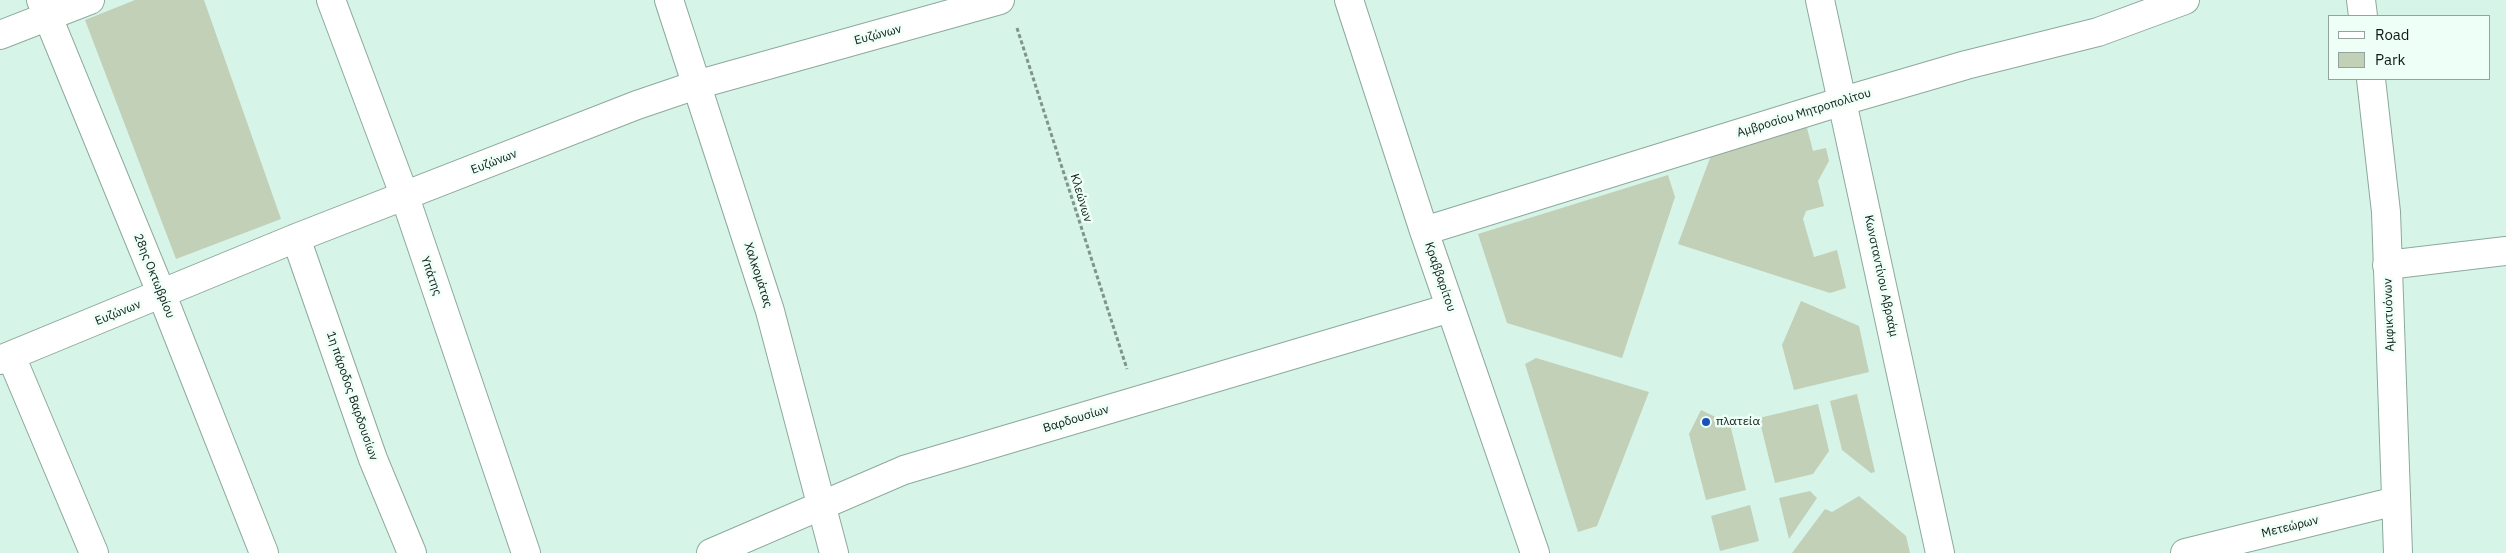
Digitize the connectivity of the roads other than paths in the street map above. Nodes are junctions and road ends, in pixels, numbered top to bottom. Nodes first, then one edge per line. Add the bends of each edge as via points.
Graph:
1 (90, 0) edge
2 (331, 0) edge
3 (669, 0) edge
4 (1000, 0) edge
5 (1349, 0) edge
6 (1820, 0) edge
7 (2184, 0) edge
8 (2362, 0) edge
9 (44, 8) edge
10 (2363, 15) edge
11 (0, 35) edge
12 (2370, 80) edge
13 (696, 85) junction
14 (1843, 101) junction
15 (404, 197) junction
16 (1424, 231) junction
17 (296, 238) junction
18 (2506, 251) edge
19 (2387, 265) junction
20 (162, 295) junction
21 (1450, 308) junction
22 (6, 358) edge
23 (2396, 501) junction
24 (821, 504) junction
25 (94, 553) edge
26 (264, 553) edge
27 (412, 553) edge
28 (526, 553) edge
29 (711, 553) edge
30 (834, 553) edge
31 (1535, 553) edge
32 (1940, 553) edge
33 (2184, 553) edge
34 (2398, 553) edge

1 - 9 street
2 - 15 street, Υπάτης
3 - 13 street, Χαλκομάτας
4 - 13 street, Ευζώνων
5 - 16 street, Κραββαρίτου
6 - 14 street, Κωνσταντίνου Αβραάμ
7 - 14 street, Αμβροσίου Μητροπολίτου via 2098,32 1966,65
8 - 10 street
9 - 11 street
9 - 20 street, 28ης Οκτωβρίου
12 - 19 street, Αμφικτυόνων via 2386,212
13 - 15 street, Ευζώνων
13 - 24 street, Χαλκομάτας via 770,311
14 - 16 street, Αμβροσίου Μητροπολίτου
14 - 32 street, Κωνσταντίνου Αβραάμ
15 - 17 street, Ευζώνων
15 - 28 street, Υπάτης
16 - 21 street, Κραββαρίτου
17 - 20 street, Ευζώνων
17 - 27 street, 1η πάροδος Βαρδουσίων via 373,459
18 - 19 street
19 - 23 street, Αμφικτυόνων
20 - 22 street, Ευζώνων
20 - 26 street, 28ης Οκτωβρίου
21 - 24 street, Βαρδουσίων via 904,470
21 - 31 street, Κραββαρίτου
22 - 25 street
23 - 33 street, Μετεώρων
23 - 34 street, Αμφικτυόνων
24 - 29 street, Βαρδουσίων
24 - 30 street, Χαλκομάτας

